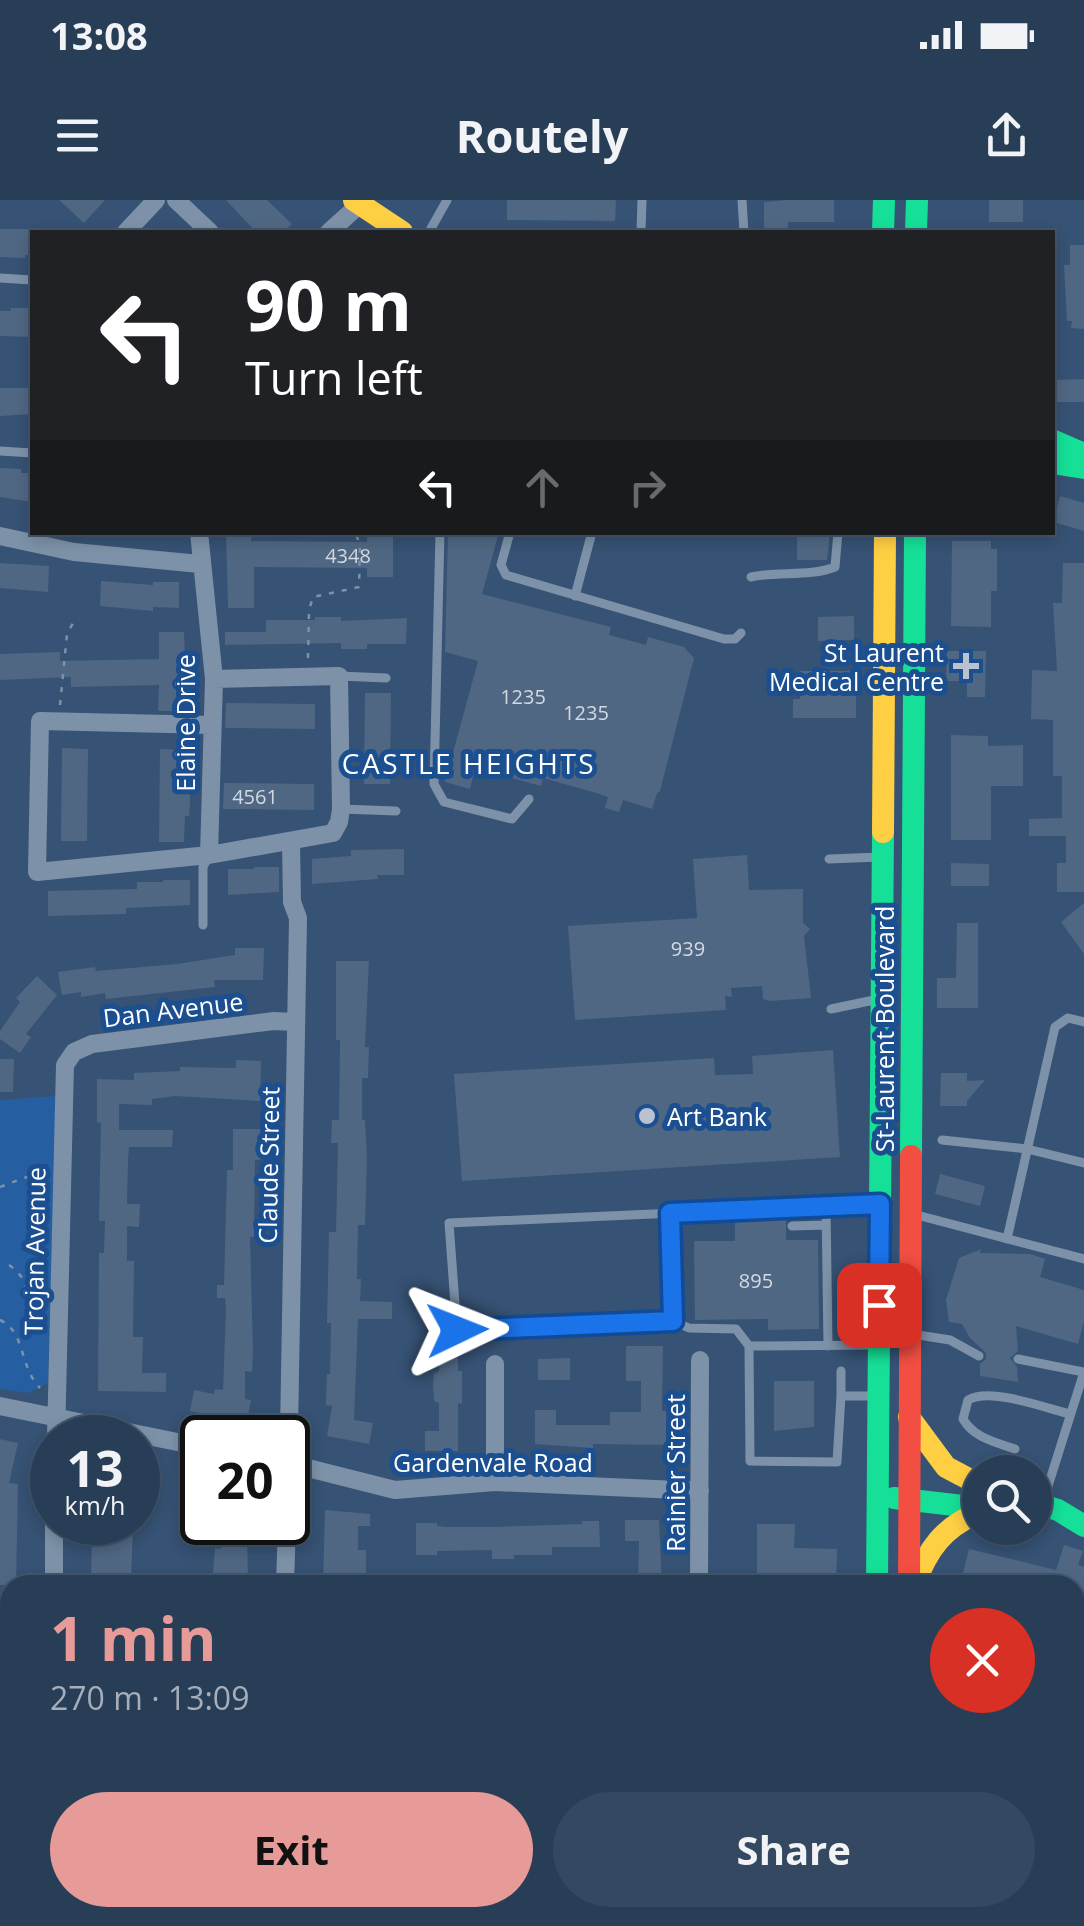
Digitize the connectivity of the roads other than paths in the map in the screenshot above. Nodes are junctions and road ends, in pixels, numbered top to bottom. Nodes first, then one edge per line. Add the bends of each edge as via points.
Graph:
1 (156, 200) edge
2 (176, 200) edge
3 (447, 200) edge
4 (642, 200) edge
5 (742, 200) edge
6 (884, 200) edge
7 (916, 200) edge
8 (356, 203) edge
9 (128, 230) edge
10 (208, 230) edge
11 (330, 230) edge
12 (399, 230) edge
13 (429, 230) edge
14 (641, 230) edge
15 (744, 230) edge
16 (883, 230) edge
17 (916, 230) edge
18 (0, 278) edge
19 (30, 280) edge
20 (1055, 441) edge
21 (0, 450) edge
22 (30, 453) edge
23 (1084, 454) edge
24 (1055, 463) edge
25 (1084, 468) edge
26 (74, 535) edge
27 (199, 535) edge
28 (440, 535) edge
29 (509, 535) edge
30 (591, 535) edge
31 (838, 535) edge
32 (885, 535) edge
33 (914, 535) edge
34 (0, 536) edge
35 (74, 552) junction
36 (200, 564) junction
37 (752, 577) dead end
38 (575, 596) junction
39 (742, 633) dead end
40 (339, 676) junction
41 (386, 678) dead end
42 (214, 679) junction
43 (212, 725) junction
44 (528, 800) dead end
45 (340, 809) junction
46 (396, 810) dead end
47 (291, 843) junction
48 (209, 855) junction
49 (882, 857) junction
50 (830, 859) dead end
51 (203, 926) dead end
52 (881, 999) junction
53 (831, 1009) dead end
54 (295, 1022) junction
55 (1084, 1022) edge
56 (64, 1065) joint
57 (942, 1140) dead end
58 (1027, 1149) junction
59 (1084, 1163) edge
60 (880, 1204) junction
61 (826, 1206) junction
62 (670, 1213) junction
63 (910, 1213) junction
64 (826, 1225) junction
65 (792, 1226) dead end
66 (1007, 1238) junction
67 (1084, 1258) edge
68 (673, 1321) junction
69 (910, 1334) junction
70 (878, 1345) junction
71 (749, 1346) junction
72 (828, 1346) junction
73 (979, 1356) dead end
74 (1018, 1359) dead end
75 (700, 1360) dead end
76 (494, 1364) dead end
77 (842, 1371) dead end
78 (1084, 1372) edge
79 (841, 1396) junction
80 (878, 1396) junction
81 (0, 1406) edge
82 (1070, 1414) junction
83 (50, 1415) edge
84 (56, 1415) edge
85 (289, 1415) edge
86 (910, 1417) junction
87 (1014, 1450) dead end
88 (1052, 1466) edge
89 (310, 1469) edge
90 (962, 1477) edge
91 (495, 1482) junction
92 (700, 1491) junction
93 (878, 1494) junction
94 (962, 1494) edge
95 (908, 1495) junction
96 (962, 1506) edge
97 (1052, 1510) edge
98 (962, 1518) edge
99 (1083, 1525) edge
100 (54, 1545) edge
101 (286, 1545) edge
102 (54, 1575) edge
103 (285, 1575) edge
104 (699, 1575) edge
105 (877, 1575) edge
106 (912, 1575) edge
107 (917, 1575) edge

1 - 9 street
2 - 10 street
3 - 13 lane
4 - 14 lane
5 - 15 lane
6 - 16 main road
7 - 17 main road
8 - 11 street
8 - 12 main road
18 - 19 lane
20 - 23 main road
21 - 22 lane
24 - 25 main road
26 - 35 street
27 - 36 street, Elaine Drive
28 - 44 lane via 434,784 444,802 512,819
29 - 38 lane via 501,565 506,576
30 - 38 lane
31 - 37 lane via 835,566 825,571
32 - 49 main road, St-Laurent Boulevard
33 - 63 main road, St-Laurent Boulevard
34 - 35 street
35 - 36 street
36 - 42 street, Elaine Drive
38 - 39 lane via 724,640
40 - 41 lane
40 - 42 street
40 - 45 street
42 - 43 street, Elaine Drive
43 - 48 street, Elaine Drive
43 - 48 street via 40,722 37,872
45 - 46 lane
45 - 47 street via 333,833
47 - 48 street
47 - 54 street, Claude Street via 298,918
48 - 51 lane
49 - 50 lane
49 - 52 main road, St-Laurent Boulevard
52 - 53 lane
52 - 60 main road, St-Laurent Boulevard
54 - 56 street, Dan Avenue via 92,1044
54 - 85 street, Claude Street
55 - 58 lane via 1068,1018 1055,1027
56 - 84 street, Trojan Avenue
57 - 58 lane
58 - 59 lane
58 - 66 lane
60 - 61 lane
60 - 70 main road, St-Laurent Boulevard
61 - 62 lane
61 - 64 lane
62 - 68 lane
62 - 68 lane via 449,1224 457,1330
63 - 66 lane
63 - 69 main road, St-Laurent Boulevard
64 - 65 lane
64 - 72 lane
66 - 67 lane
68 - 71 lane via 688,1328 736,1329
69 - 73 lane via 950,1340
69 - 86 main road, St-Laurent Boulevard
70 - 72 lane
70 - 80 main road, St-Laurent Boulevard
71 - 72 lane
71 - 79 lane via 750,1461 837,1462
74 - 78 lane
75 - 92 street, Rainier Street
76 - 91 street
77 - 79 lane
78 - 82 lane
79 - 80 lane
80 - 93 main road, St-Laurent Boulevard
81 - 83 street
82 - 87 lane via 993,1395 968,1400 963,1419 969,1429
82 - 88 lane
86 - 90 main road via 931,1453
86 - 95 main road, St-Laurent Boulevard
89 - 91 street, Gardenvale Road via 395,1490
91 - 92 street, Gardenvale Road
92 - 104 street, Rainier Street
93 - 95 main road
93 - 105 main road, St-Laurent Boulevard
94 - 95 main road
95 - 96 main road
95 - 106 main road, St-Laurent Boulevard
97 - 99 main road
98 - 107 main road via 942,1532
100 - 102 street
101 - 103 street

